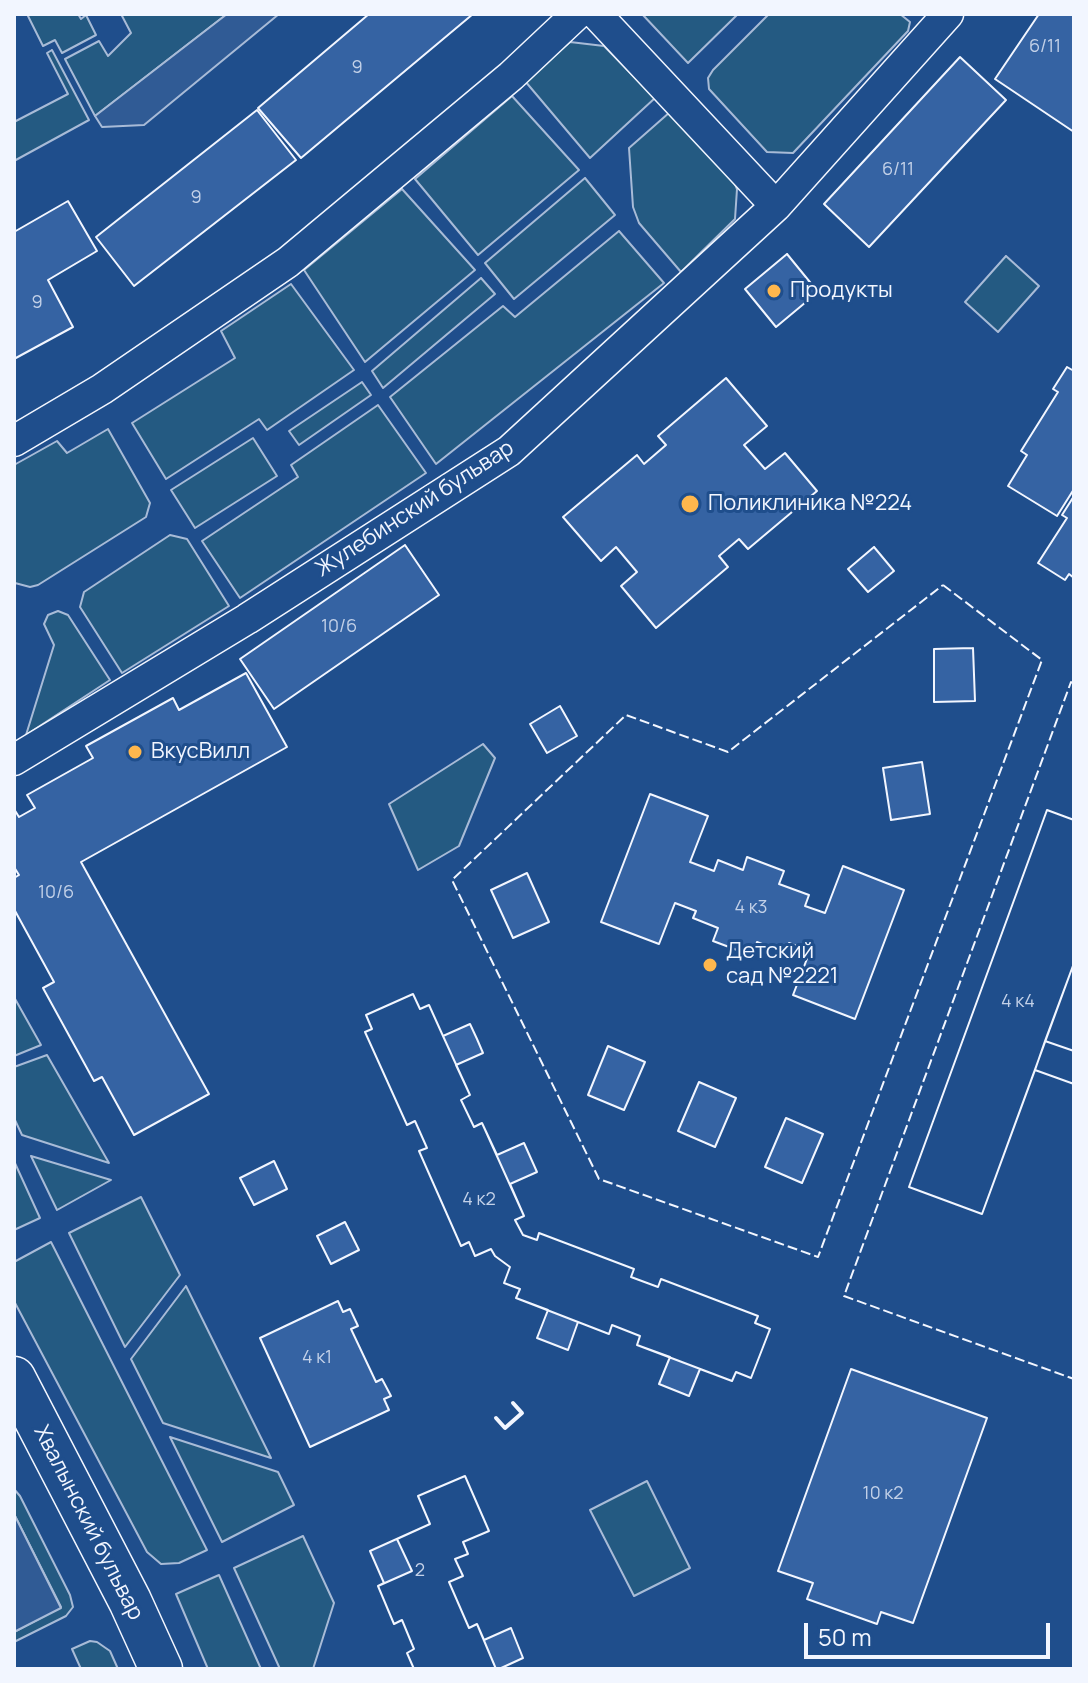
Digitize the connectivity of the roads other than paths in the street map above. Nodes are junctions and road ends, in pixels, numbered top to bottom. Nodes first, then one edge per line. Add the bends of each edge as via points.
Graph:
1 (577, 14) edge
2 (596, 14) edge
3 (948, 14) edge
4 (776, 206) junction
5 (14, 441) edge
6 (14, 760) edge
7 (14, 1378) edge
8 (161, 1669) edge

1 - 5 street via 511,76 288,262 102,389
2 - 4 street
3 - 4 street, Жулебинский бульвар
4 - 6 street, Жулебинский бульвар via 509,451
7 - 8 street, Хвалынский бульвар

